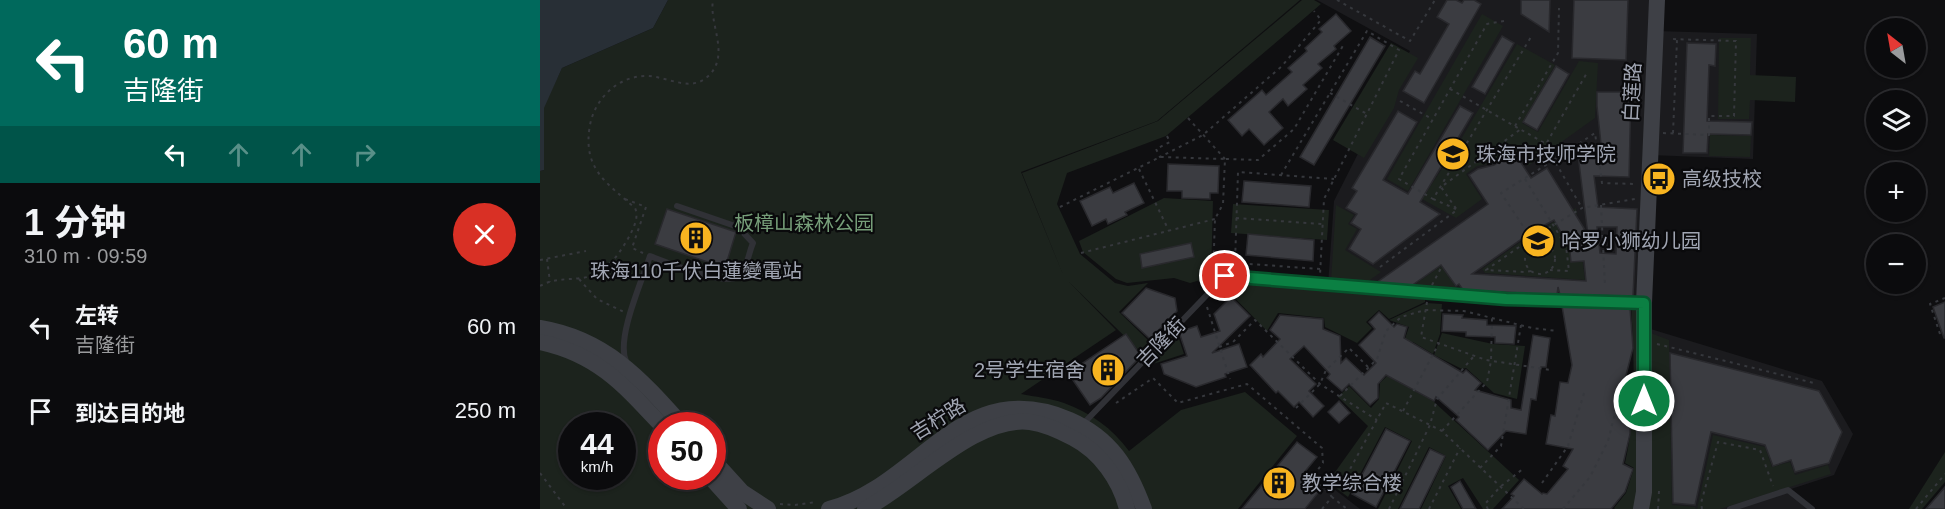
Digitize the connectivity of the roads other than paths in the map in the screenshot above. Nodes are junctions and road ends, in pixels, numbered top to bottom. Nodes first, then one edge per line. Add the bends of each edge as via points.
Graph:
1 (1657, 0) edge
2 (677, 206) dead end
3 (1644, 303) junction
4 (540, 328) edge
5 (540, 342) edge
6 (631, 372) junction
7 (648, 412) edge
8 (671, 412) edge
9 (1082, 425) junction
10 (726, 474) edge
11 (722, 490) edge
12 (739, 509) edge
13 (768, 509) edge
14 (829, 509) edge
15 (865, 509) edge
16 (1127, 509) edge
17 (1144, 509) edge
18 (1641, 509) edge
19 (1730, 509) edge
20 (1812, 509) edge

1 - 3 main road, 白莲路
2 - 6 lane via 738,227 753,243 741,275 734,280 650,256 624,334 623,354
3 - 9 lane, 吉隆街 via 1506,299 1225,276
3 - 18 main road, 白莲路
4 - 6 main road via 601,349
5 - 7 main road via 587,357
6 - 8 main road
9 - 14 main road, 吉柠路 via 1035,409 993,412 954,430 858,498
9 - 17 main road, 吉柠路 via 1105,440 1122,462
10 - 13 main road via 742,492
11 - 12 main road
15 - 16 main road, 吉柠路 via 885,499 963,442 999,424 1029,422 1060,431 1092,449 1114,478
19 - 20 lane via 1788,490

